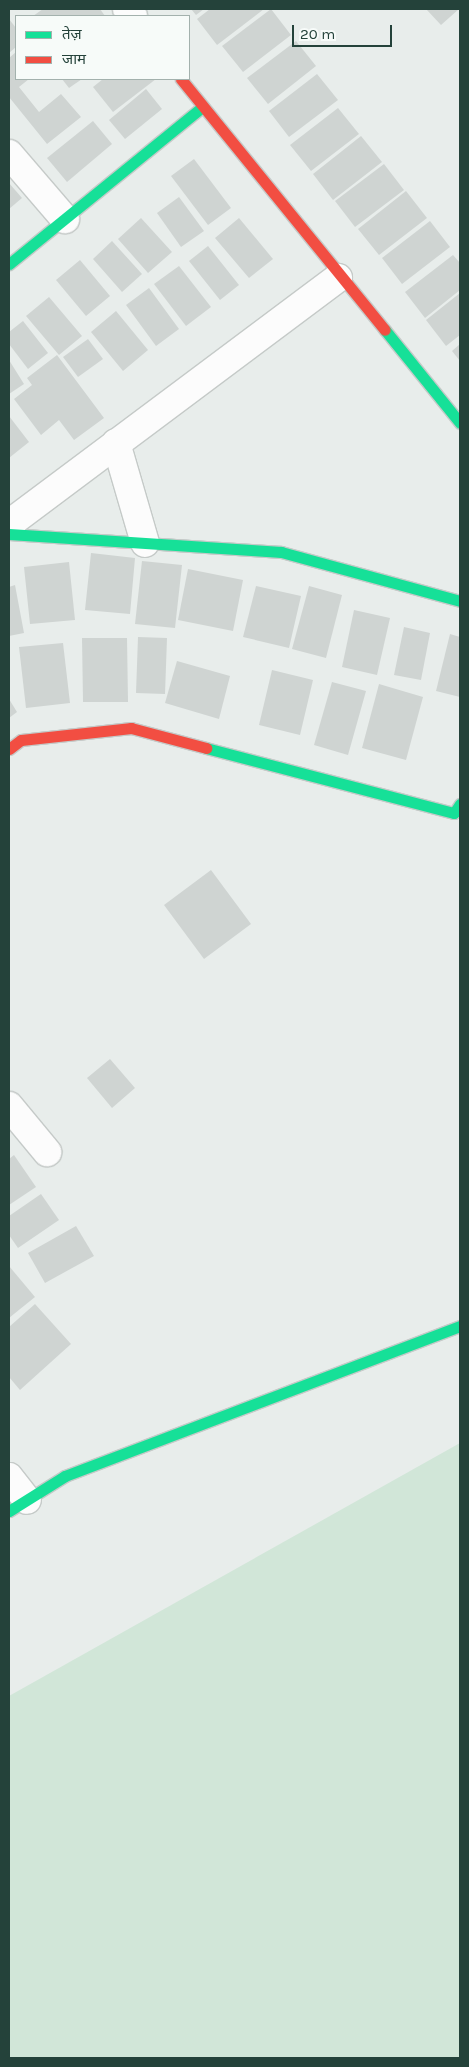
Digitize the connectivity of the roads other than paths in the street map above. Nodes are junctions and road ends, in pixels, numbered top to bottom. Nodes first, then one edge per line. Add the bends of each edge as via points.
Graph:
1 (181, 80) edge
2 (202, 107) junction
3 (9, 154) edge
4 (65, 219) junction
5 (9, 264) edge
6 (338, 278) junction
7 (460, 423) edge
8 (116, 444) junction
9 (9, 524) edge
10 (9, 534) edge
11 (145, 543) junction
12 (460, 601) edge
13 (9, 749) edge
14 (460, 804) edge
15 (9, 1106) edge
16 (47, 1152) dead end
17 (460, 1326) edge
18 (9, 1476) edge
19 (18, 1506) edge

1 - 2 street
2 - 4 street
2 - 6 street
3 - 4 street
4 - 5 street
6 - 7 street
6 - 8 street
8 - 9 street
8 - 11 street
10 - 11 street
11 - 12 street via 281,552
13 - 14 street via 21,740 131,728 454,813
15 - 16 street
17 - 19 street via 65,1476
18 - 19 street

